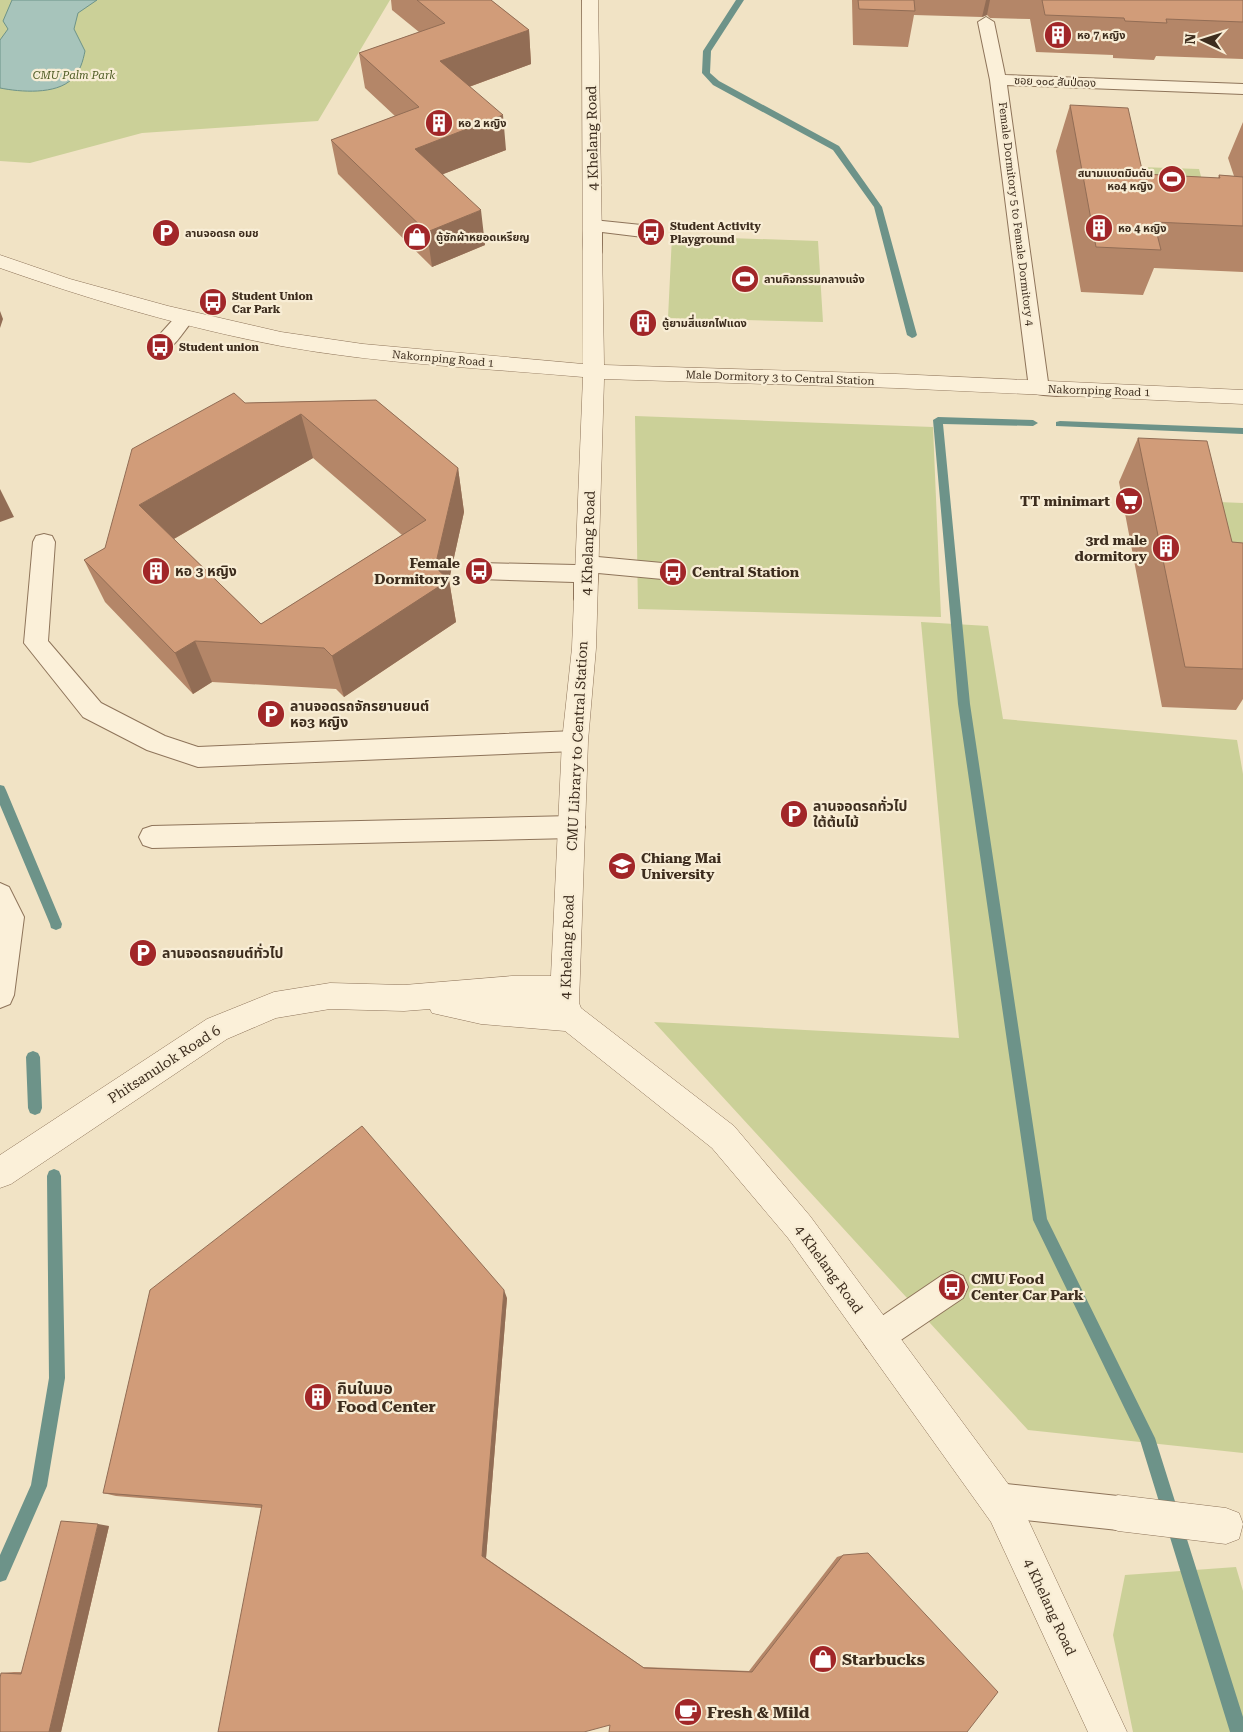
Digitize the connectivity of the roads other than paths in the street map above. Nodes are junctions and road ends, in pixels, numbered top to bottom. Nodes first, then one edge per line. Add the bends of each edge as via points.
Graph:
1 (590, 0) edge
2 (986, 22) dead end
3 (998, 80) junction
4 (1243, 89) edge
5 (593, 226) junction
6 (652, 232) dead end
7 (0, 261) edge
8 (63, 283) joint
9 (213, 302) dead end
10 (186, 317) junction
11 (211, 323) junction
12 (259, 334) junction
13 (160, 347) dead end
14 (363, 352) junction
15 (599, 371) junction
16 (664, 373) junction
17 (1039, 388) junction
18 (1243, 397) edge
19 (44, 542) dead end
20 (587, 569) junction
21 (479, 571) dead end
22 (673, 572) dead end
23 (575, 741) junction
24 (572, 828) junction
25 (152, 837) dead end
26 (0, 895) edge
27 (561, 985) junction
28 (0, 995) edge
29 (404, 998) junction
30 (0, 1173) edge
31 (952, 1287) dead end
32 (878, 1337) junction
33 (997, 1500) junction
34 (1118, 1513) joint
35 (1234, 1527) edge
36 (1108, 1732) edge

1 - 5 lane
2 - 3 lane, Female Dormitory 5 to Female Dormitory 4
3 - 4 lane
3 - 17 lane, Female Dormitory 5 to Female Dormitory 4
5 - 6 lane
5 - 15 lane
5 - 15 lane via 594,347
7 - 8 lane
8 - 10 street
9 - 11 lane
10 - 11 lane
10 - 12 lane
10 - 13 lane
11 - 12 lane
12 - 14 lane
14 - 15 lane
14 - 15 lane
15 - 16 lane, Male Dormitory 3 to Central Station
15 - 20 street, 4 Khelang Road
16 - 17 lane, Male Dormitory 3 to Central Station
16 - 17 street, Nakornping Road 1
17 - 18 lane, Male Dormitory 3 to Central Station
19 - 23 lane via 36,643 92,710 156,743 198,757
20 - 21 lane
20 - 22 lane
20 - 23 lane, CMU Library to Central Station
23 - 24 lane, CMU Library to Central Station
24 - 25 lane
24 - 27 lane, CMU Library to Central Station
26 - 28 lane via 11,917
27 - 29 street
27 - 29 street via 481,1011
27 - 32 lane via 723,1137 799,1227
29 - 30 lane via 305,999 274,1005 217,1029
31 - 32 lane
32 - 33 lane
33 - 34 lane
33 - 36 lane
34 - 35 street

